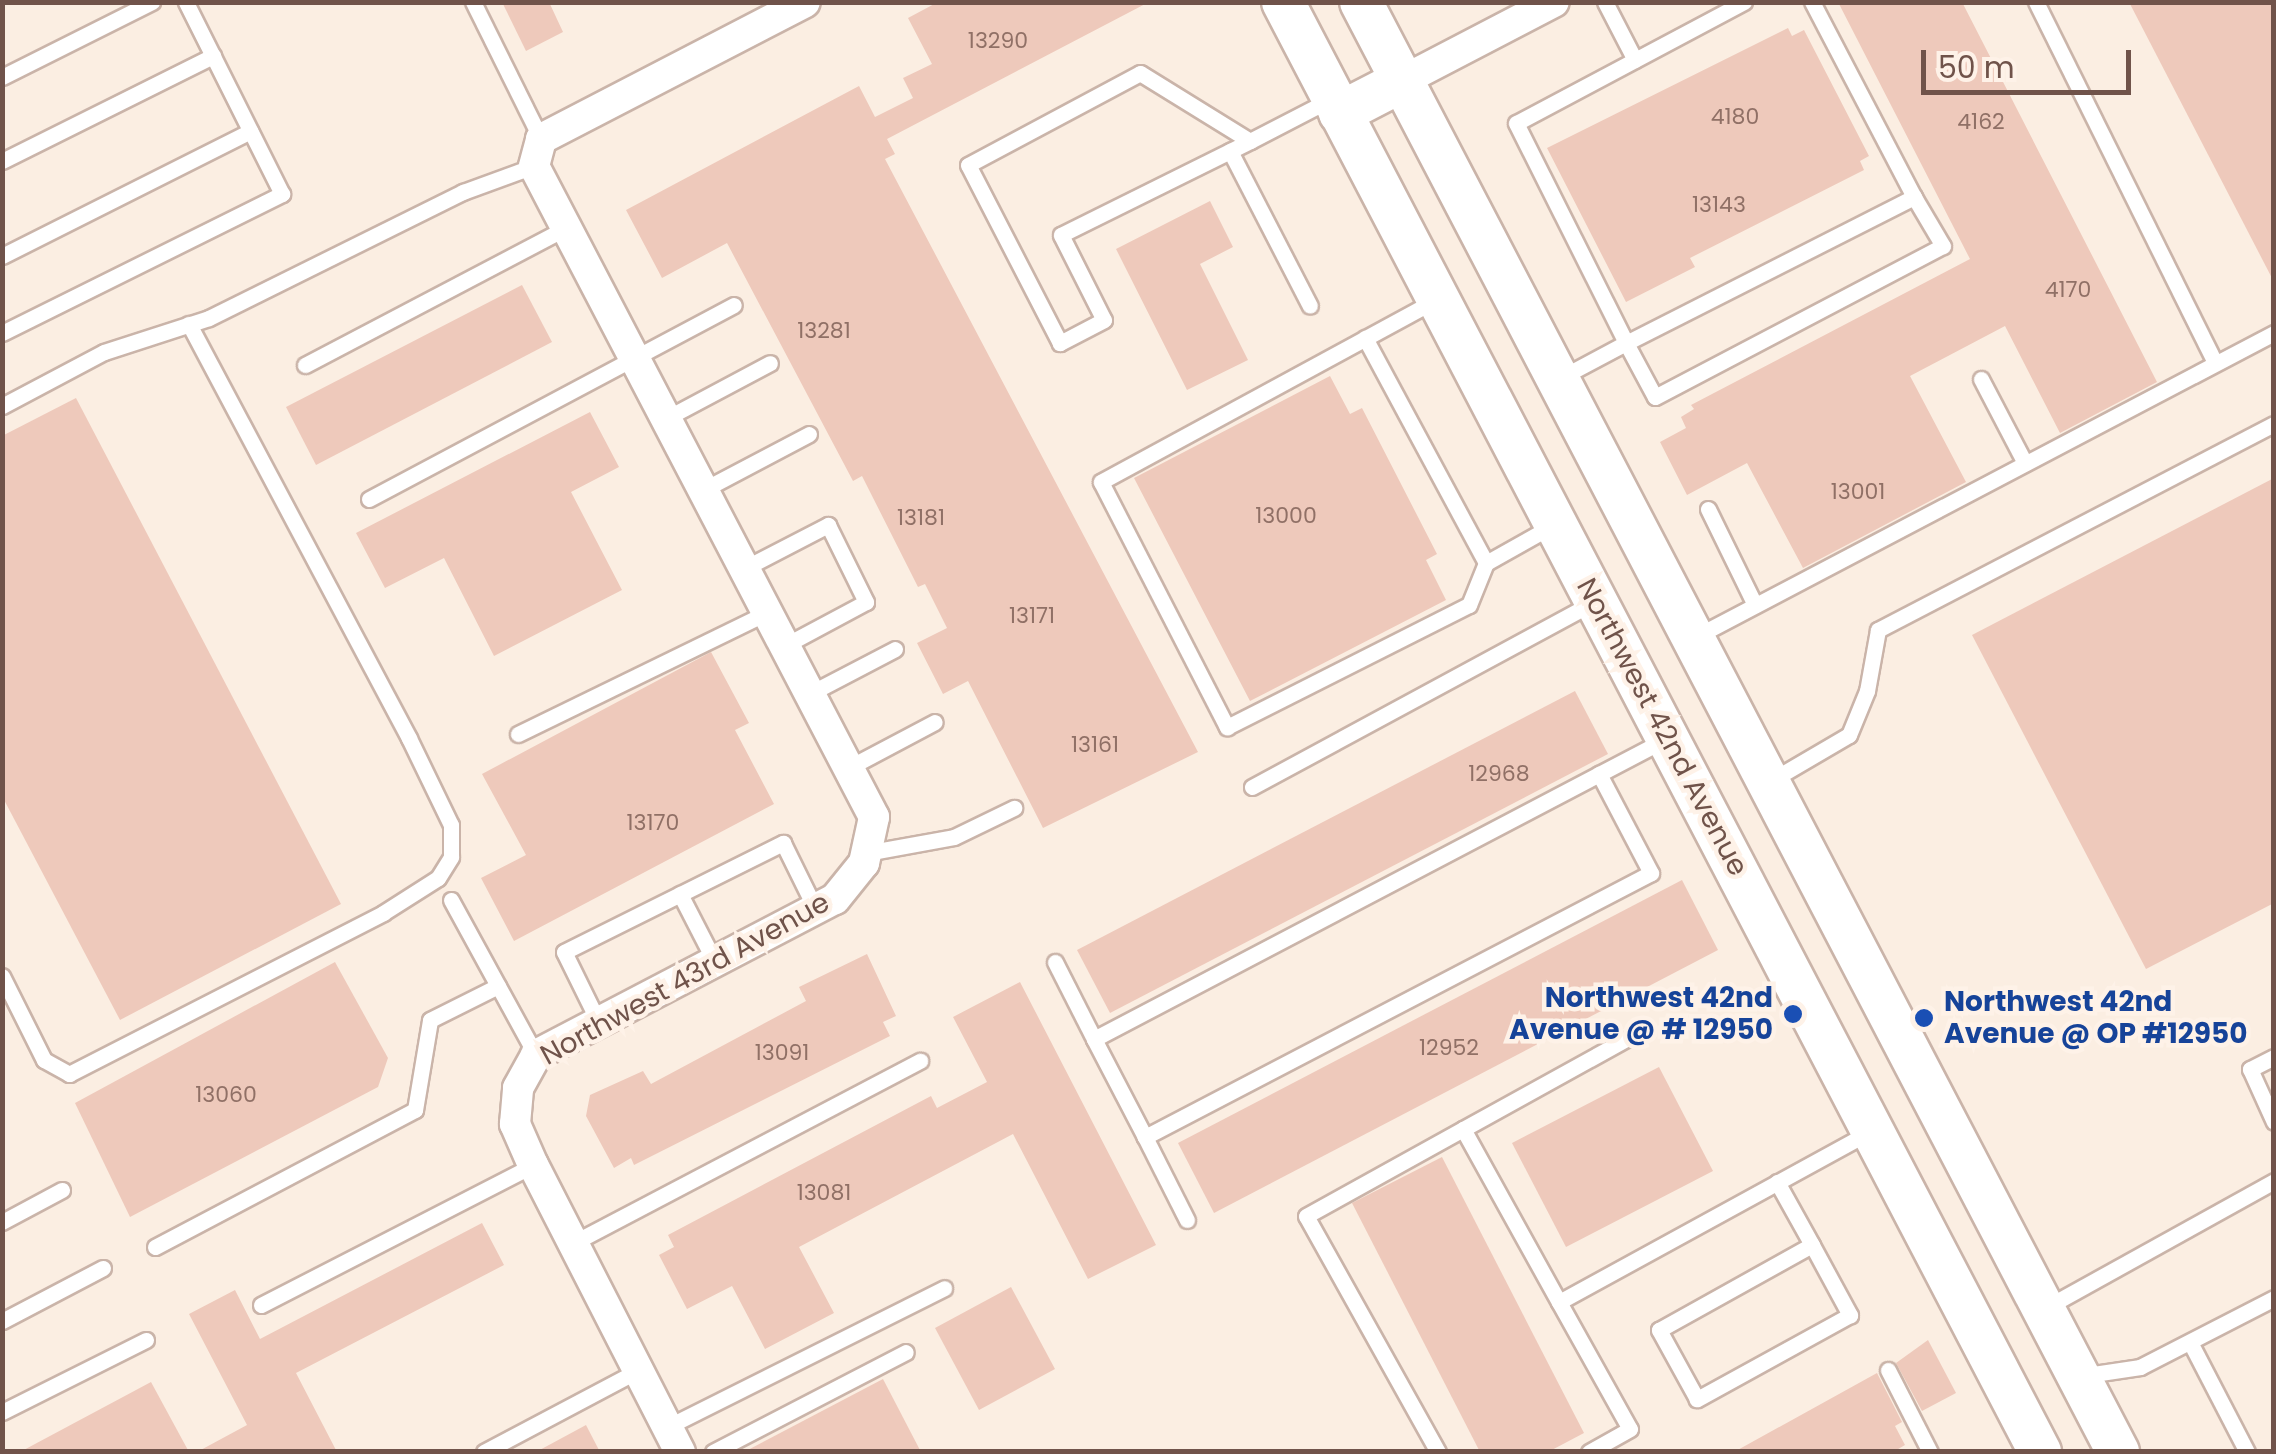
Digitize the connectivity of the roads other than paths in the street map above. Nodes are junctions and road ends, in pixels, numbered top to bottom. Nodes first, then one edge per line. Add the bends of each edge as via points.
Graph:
1 (152, 2) edge
2 (186, 2) edge
3 (472, 2) edge
4 (805, 2) edge
5 (1283, 2) edge
6 (1361, 2) edge
7 (1554, 2) edge
8 (1605, 2) edge
9 (1744, 2) edge
10 (1812, 2) edge
11 (2036, 2) edge
12 (213, 56) junction
13 (1635, 60) junction
14 (2, 77) edge
15 (1402, 81) junction
16 (1336, 106) junction
17 (250, 131) junction
18 (1250, 140) junction
19 (1230, 151) junction
20 (538, 153) junction
21 (2, 161) edge
22 (1914, 197) junction
23 (562, 230) junction
24 (2, 256) edge
25 (1438, 299) junction
26 (734, 305) dead end
27 (1310, 306) dead end
28 (189, 324) junction
29 (2, 333) edge
30 (2274, 333) edge
31 (1366, 338) junction
32 (1626, 343) junction
33 (632, 360) junction
34 (770, 363) dead end
35 (2215, 363) junction
36 (305, 365) dead end
37 (1981, 379) dead end
38 (1558, 380) junction
39 (2, 406) edge
40 (663, 420) junction
41 (2274, 424) edge
42 (809, 434) dead end
43 (2025, 463) junction
44 (701, 491) junction
45 (369, 498) dead end
46 (1708, 509) dead end
47 (1555, 524) junction
48 (1486, 563) junction
49 (742, 569) junction
50 (1596, 601) junction
51 (1754, 606) junction
52 (766, 613) junction
53 (1693, 638) junction
54 (784, 646) junction
55 (895, 649) dead end
56 (809, 694) junction
57 (935, 722) dead end
58 (518, 734) dead end
59 (1668, 738) junction
60 (848, 768) junction
61 (1599, 774) junction
62 (1768, 782) junction
63 (1252, 786) dead end
64 (1014, 808) dead end
65 (866, 853) junction
66 (680, 894) junction
67 (451, 900) dead end
68 (816, 910) junction
69 (715, 962) junction
70 (1055, 962) dead end
71 (2, 976) edge
72 (498, 986) junction
73 (599, 1023) junction
74 (1094, 1038) junction
75 (1628, 1038) dead end
76 (536, 1055) junction
77 (2274, 1057) edge
78 (920, 1061) dead end
79 (1932, 1094) junction
80 (2274, 1122) edge
81 (1463, 1128) junction
82 (1872, 1130) junction
83 (1145, 1137) junction
84 (533, 1165) junction
85 (2274, 1181) edge
86 (1777, 1182) junction
87 (62, 1190) dead end
88 (1187, 1220) dead end
89 (2, 1222) edge
90 (574, 1242) junction
91 (1812, 1246) junction
92 (155, 1247) dead end
93 (103, 1268) dead end
94 (944, 1288) dead end
95 (2274, 1298) edge
96 (1559, 1302) junction
97 (261, 1304) dead end
98 (2044, 1309) junction
99 (2, 1321) edge
100 (146, 1340) dead end
101 (2190, 1342) junction
102 (906, 1352) dead end
103 (639, 1370) junction
104 (1888, 1370) dead end
105 (2078, 1376) junction
106 (2017, 1408) junction
107 (2, 1412) edge
108 (674, 1439) edge
109 (484, 1452) edge
110 (713, 1452) edge
111 (1438, 1452) edge
112 (1589, 1452) edge
113 (1930, 1452) edge
114 (2040, 1452) edge
115 (2118, 1452) edge
116 (2247, 1452) edge

1 - 14 lane
2 - 12 lane
3 - 20 lane
4 - 20 street
5 - 16 main road, Northwest 42nd Avenue
6 - 15 main road
7 - 15 street
8 - 13 lane
9 - 13 lane
10 - 22 lane
11 - 35 lane
12 - 17 lane
12 - 21 lane
13 - 32 lane via 1516,123
15 - 16 main road
15 - 38 main road
16 - 18 lane
16 - 25 main road, Northwest 42nd Avenue
17 - 24 lane
17 - 29 lane via 282,194
18 - 19 lane
18 - 19 lane via 1140,74 968,165 1060,343 1104,320 1062,235
19 - 27 lane
20 - 23 street
20 - 28 lane
22 - 32 lane
22 - 32 lane via 1943,246 1655,397
23 - 33 street
23 - 36 lane
25 - 31 lane
25 - 47 main road, Northwest 42nd Avenue
26 - 33 lane
28 - 39 lane via 104,352
28 - 71 lane via 409,738 451,825 451,858 438,878 383,913 69,1074 44,1060
30 - 35 lane
31 - 48 lane
31 - 48 lane via 1101,482 1227,727 1469,605
32 - 38 lane
33 - 40 street
33 - 45 lane
34 - 40 lane
35 - 43 lane
37 - 43 lane
38 - 53 main road
40 - 44 street
41 - 62 lane via 1878,630 1867,692 1849,735
42 - 44 lane
43 - 51 lane
44 - 49 street
46 - 51 lane
47 - 48 lane
47 - 50 main road, Northwest 42nd Avenue
49 - 52 street
49 - 54 lane via 828,525 866,602
50 - 59 main road, Northwest 42nd Avenue
50 - 63 lane
51 - 53 lane
52 - 54 street
52 - 58 lane
53 - 62 main road
54 - 56 street
55 - 56 lane
56 - 60 street
57 - 60 lane
59 - 61 lane
59 - 82 main road, Northwest 42nd Avenue
60 - 65 street via 874,817
61 - 74 lane
61 - 83 lane via 1651,873
62 - 79 main road
64 - 65 lane via 954,837
65 - 68 street, Northwest 43rd Avenue via 836,899
66 - 68 lane via 783,843
66 - 69 lane
66 - 73 lane via 564,952
67 - 72 lane
68 - 69 street, Northwest 43rd Avenue
69 - 73 street, Northwest 43rd Avenue
70 - 74 lane
72 - 76 lane
72 - 92 lane via 430,1020 415,1110
73 - 76 street, Northwest 43rd Avenue
74 - 83 lane
75 - 81 lane
76 - 84 street, Northwest 43rd Avenue via 518,1088 515,1124
77 - 80 lane via 2250,1069
78 - 90 lane
79 - 82 main road
79 - 98 main road
81 - 96 lane
81 - 111 lane via 1306,1216
82 - 86 lane
82 - 106 main road, Northwest 42nd Avenue
83 - 88 lane
84 - 90 street, Northwest 43rd Avenue
84 - 97 lane
85 - 98 lane
86 - 91 lane
86 - 96 lane
87 - 89 lane
90 - 103 street, Northwest 43rd Avenue
91 - 91 lane via 1850,1315 1697,1399 1659,1330
93 - 99 lane
94 - 108 lane
95 - 101 lane
96 - 112 lane via 1630,1428
98 - 105 main road
100 - 107 lane
101 - 105 lane via 2140,1368
101 - 116 lane
102 - 110 lane
103 - 108 street, Northwest 43rd Avenue
103 - 109 lane
104 - 113 lane
105 - 106 main road
105 - 115 main road
106 - 114 main road, Northwest 42nd Avenue

